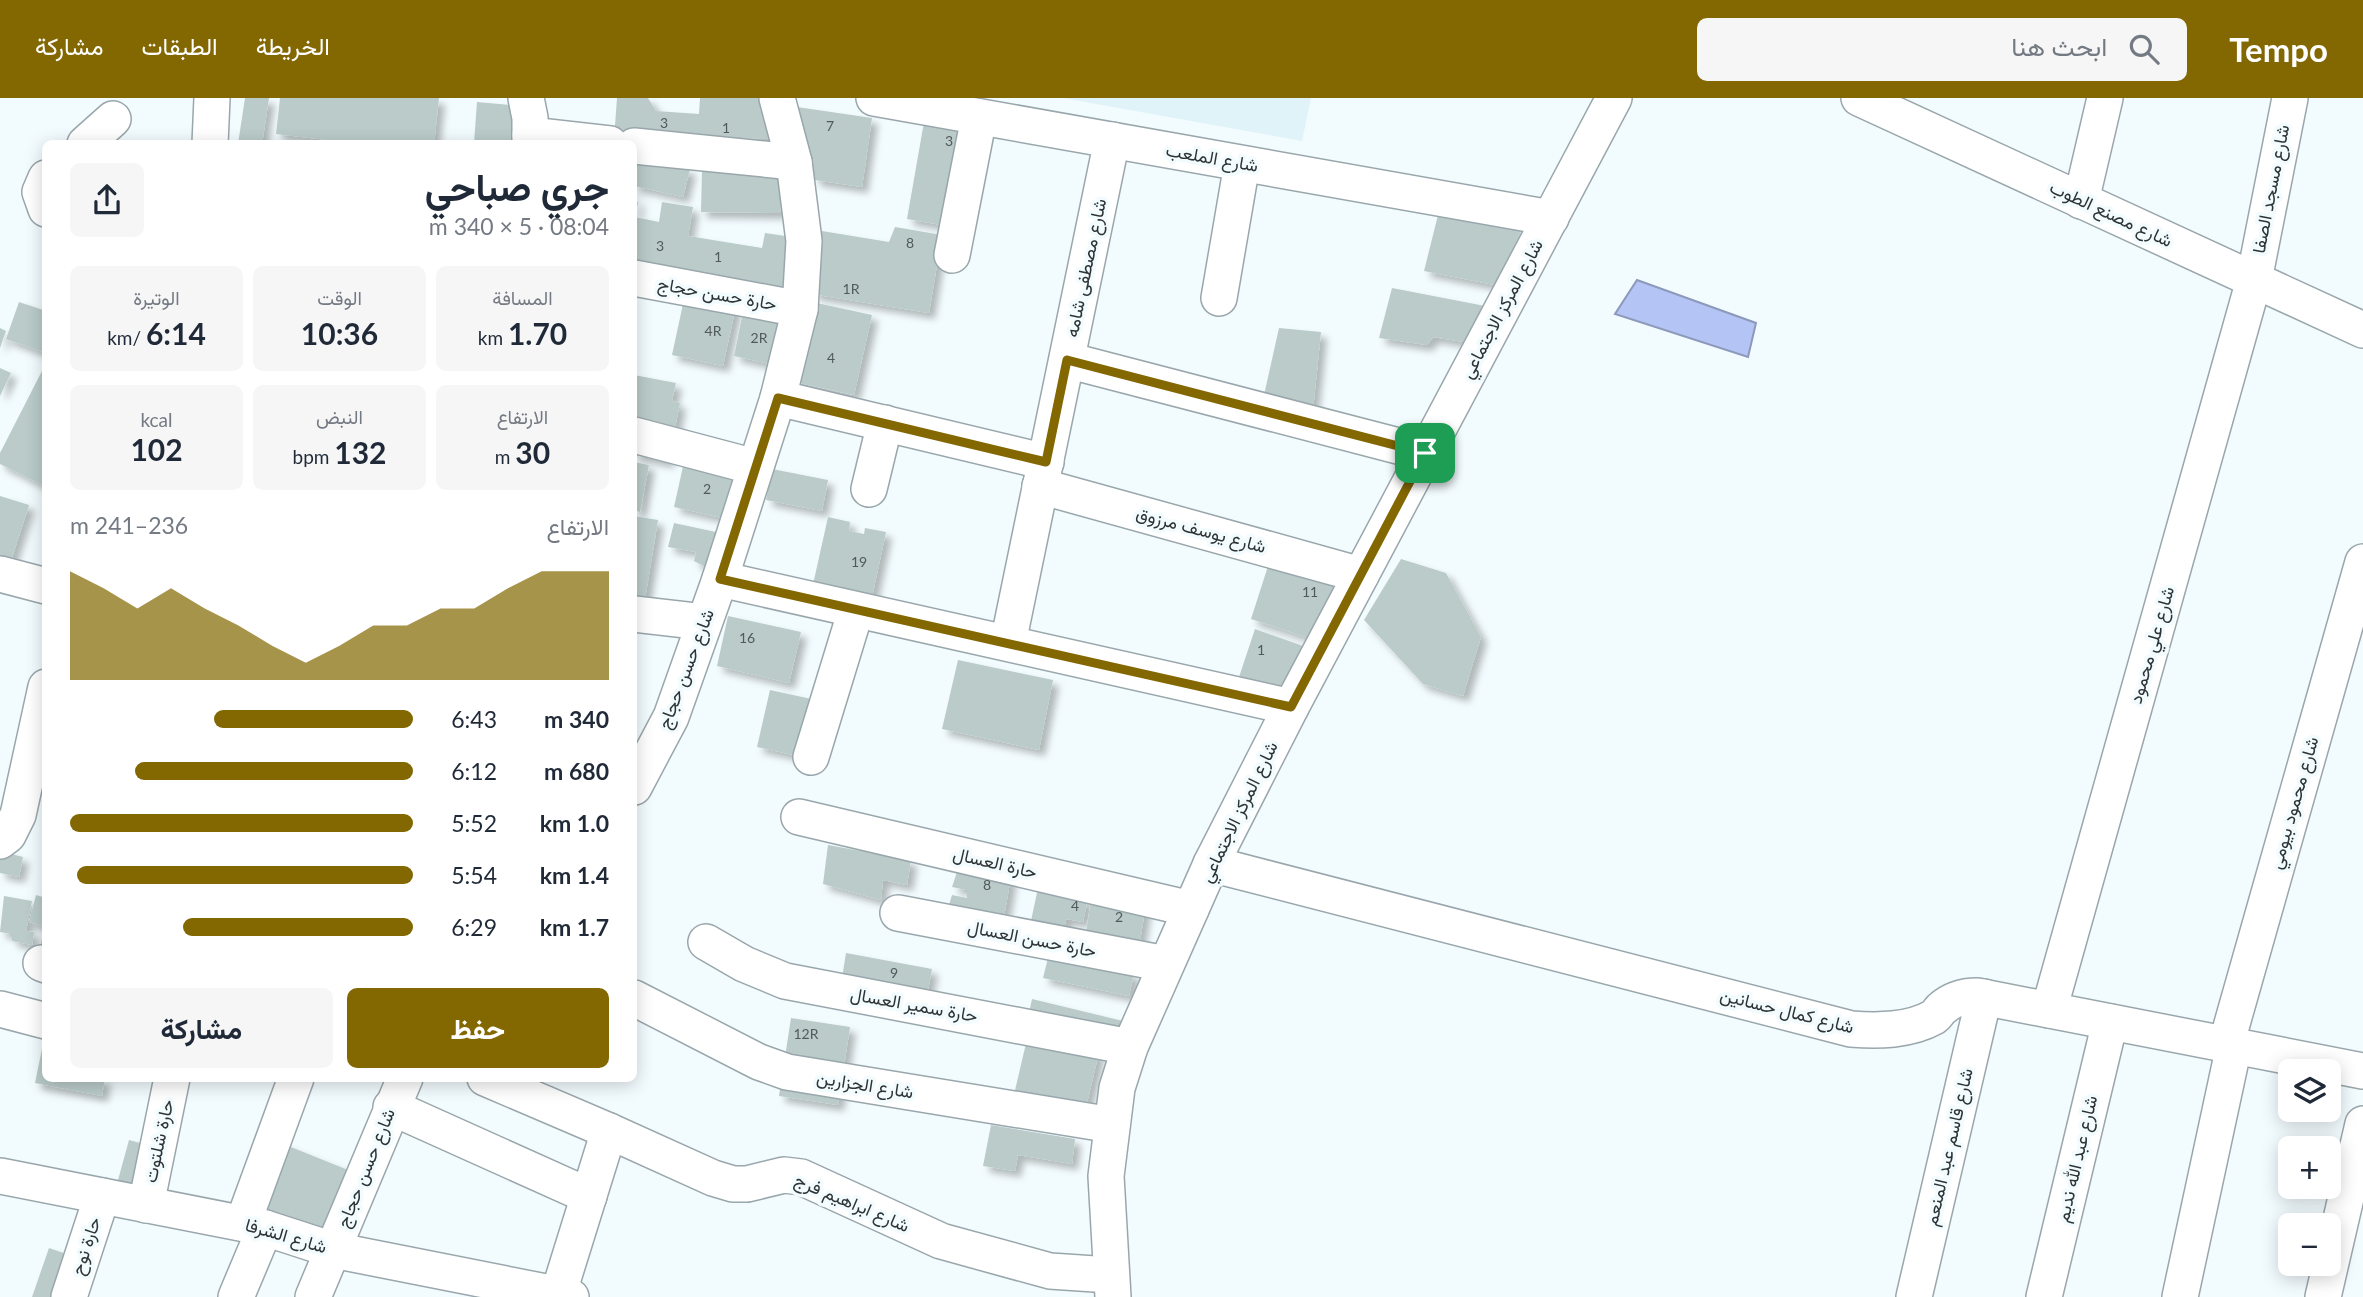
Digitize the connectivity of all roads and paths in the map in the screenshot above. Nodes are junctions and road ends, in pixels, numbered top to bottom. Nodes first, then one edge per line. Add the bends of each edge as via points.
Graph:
1 (212, 98) edge
2 (526, 98) edge
3 (777, 98) edge
4 (874, 98) edge
5 (1614, 98) edge
6 (1859, 98) edge
7 (2105, 98) edge
8 (2290, 98) edge
9 (979, 117) junction
10 (113, 119) dead end
11 (530, 139) edge
12 (89, 140) edge
13 (210, 140) edge
14 (1112, 140) junction
15 (637, 146) edge
16 (794, 162) junction
17 (1242, 163) junction
18 (2081, 201) junction
19 (1551, 218) junction
20 (952, 255) dead end
21 (637, 279) edge
22 (2254, 280) junction
23 (1219, 299) dead end
24 (800, 309) junction
25 (2363, 330) edge
26 (1067, 360) junction
27 (778, 398) junction
28 (885, 423) junction
29 (637, 436) edge
30 (1425, 453) junction
31 (755, 467) junction
32 (1043, 474) junction
33 (869, 489) dead end
34 (2363, 562) edge
35 (0, 574) edge
36 (1361, 575) junction
37 (720, 579) junction
38 (42, 585) edge
39 (856, 610) junction
40 (637, 614) edge
41 (704, 622) junction
42 (1008, 643) junction
43 (1291, 707) junction
44 (42, 710) edge
45 (811, 757) dead end
46 (637, 781) edge
47 (799, 817) dead end
48 (4, 838) edge
49 (1211, 864) junction
50 (1191, 909) junction
51 (898, 913) dead end
52 (706, 942) dead end
53 (1166, 964) junction
54 (1984, 997) junction
55 (637, 1000) edge
56 (0, 1009) edge
57 (2049, 1010) junction
58 (42, 1020) edge
59 (2109, 1021) junction
60 (2230, 1046) junction
61 (1130, 1047) junction
62 (2363, 1071) edge
63 (171, 1082) edge
64 (295, 1082) edge
65 (495, 1082) edge
66 (398, 1093) edge
67 (2363, 1124) edge
68 (1112, 1125) junction
69 (609, 1130) junction
70 (0, 1176) edge
71 (102, 1196) junction
72 (589, 1196) junction
73 (146, 1205) junction
74 (254, 1226) junction
75 (333, 1250) junction
76 (1111, 1286) edge
77 (522, 1293) edge
78 (565, 1296) edge
79 (69, 1297) edge
80 (236, 1297) edge
81 (313, 1297) edge
82 (1914, 1297) edge
83 (2045, 1297) edge
84 (2180, 1297) edge
85 (2323, 1297) edge

1 - 13 street
2 - 11 street
3 - 16 street, شارع حسن حجاج
4 - 9 street, شارع الملعب
5 - 19 street, شارع المركز الاجتماعي
6 - 18 street, شارع مصنع الطوب
7 - 18 street
8 - 22 street, شارع مسجد الصفا
9 - 14 street, شارع الملعب
9 - 20 street
10 - 12 street
14 - 17 street, شارع الملعب
14 - 26 street, شارع مصطفى شامه
15 - 16 street
16 - 24 street, شارع حسن حجاج via 804,241
17 - 19 street, شارع الملعب
17 - 23 street
18 - 22 street, شارع مصنع الطوب
19 - 30 street, شارع المركز الاجتماعي
21 - 24 street, حارة حسن حجاج
22 - 25 street, شارع مصنع الطوب
22 - 57 street, شارع علي محمود
24 - 27 street, شارع حسن حجاج
26 - 30 street
26 - 32 street, شارع مصطفى شامه
27 - 28 street, شارع يوسف مرزوق
27 - 31 street, شارع حسن حجاج
28 - 32 street, شارع يوسف مرزوق
28 - 33 street
29 - 31 street
30 - 36 street, شارع المركز الاجتماعي
31 - 37 street, شارع حسن حجاج
32 - 36 street, شارع يوسف مرزوق
32 - 42 street, شارع مصطفى شامه
34 - 60 street, شارع محمود بيومي
35 - 38 street
36 - 43 street, شارع المركز الاجتماعي
37 - 39 street
37 - 41 street, شارع حسن حجاج
39 - 42 street
39 - 45 street
40 - 41 street
41 - 46 street, شارع حسن حجاج via 671,717
42 - 43 street
43 - 49 street, شارع المركز الاجتماعي
44 - 48 street via 18,815
47 - 50 street, حارة العسال
49 - 50 street, شارع المركز الاجتماعي
49 - 54 street, شارع كمال حسانين via 1851,1029 1908,1026 1935,1016 1953,1000
50 - 53 street, شارع المركز الاجتماعي
51 - 53 street, حارة حسن العسال
52 - 61 street, حارة سمير العسال via 785,981
53 - 61 street, شارع المركز الاجتماعي
54 - 57 street, شارع كمال حسانين
54 - 82 street, شارع قاسم عبد المنعم
55 - 68 street, شارع الجزارين via 787,1072
56 - 58 street
57 - 59 street, شارع كمال حسانين
59 - 60 street, شارع كمال حسانين
59 - 83 street, شارع عبد الله نديم
60 - 62 street, شارع كمال حسانين
60 - 84 street, شارع محمود بيومي
61 - 68 street, شارع المركز الاجتماعي
63 - 73 street, حارة شلتوت
64 - 74 street
65 - 69 street, شارع ابراهيم فرج
66 - 72 street
66 - 75 street, شارع حسن حجاج
67 - 85 street
68 - 76 street, شارع المركز الاجتماعي via 1105,1176
69 - 72 street
69 - 76 street, شارع ابراهيم فرج via 713,1178 747,1184 784,1175 800,1177 941,1241
70 - 71 street, شارع الشرفا
71 - 73 street, شارع الشرفا
71 - 79 street, حارة نوح
72 - 78 street
73 - 74 street, شارع الشرفا
74 - 75 street, شارع الشرفا
74 - 80 street
75 - 77 street, شارع الشرفا
75 - 81 street, شارع حسن حجاج
77 - 78 street, شارع الشرفا

